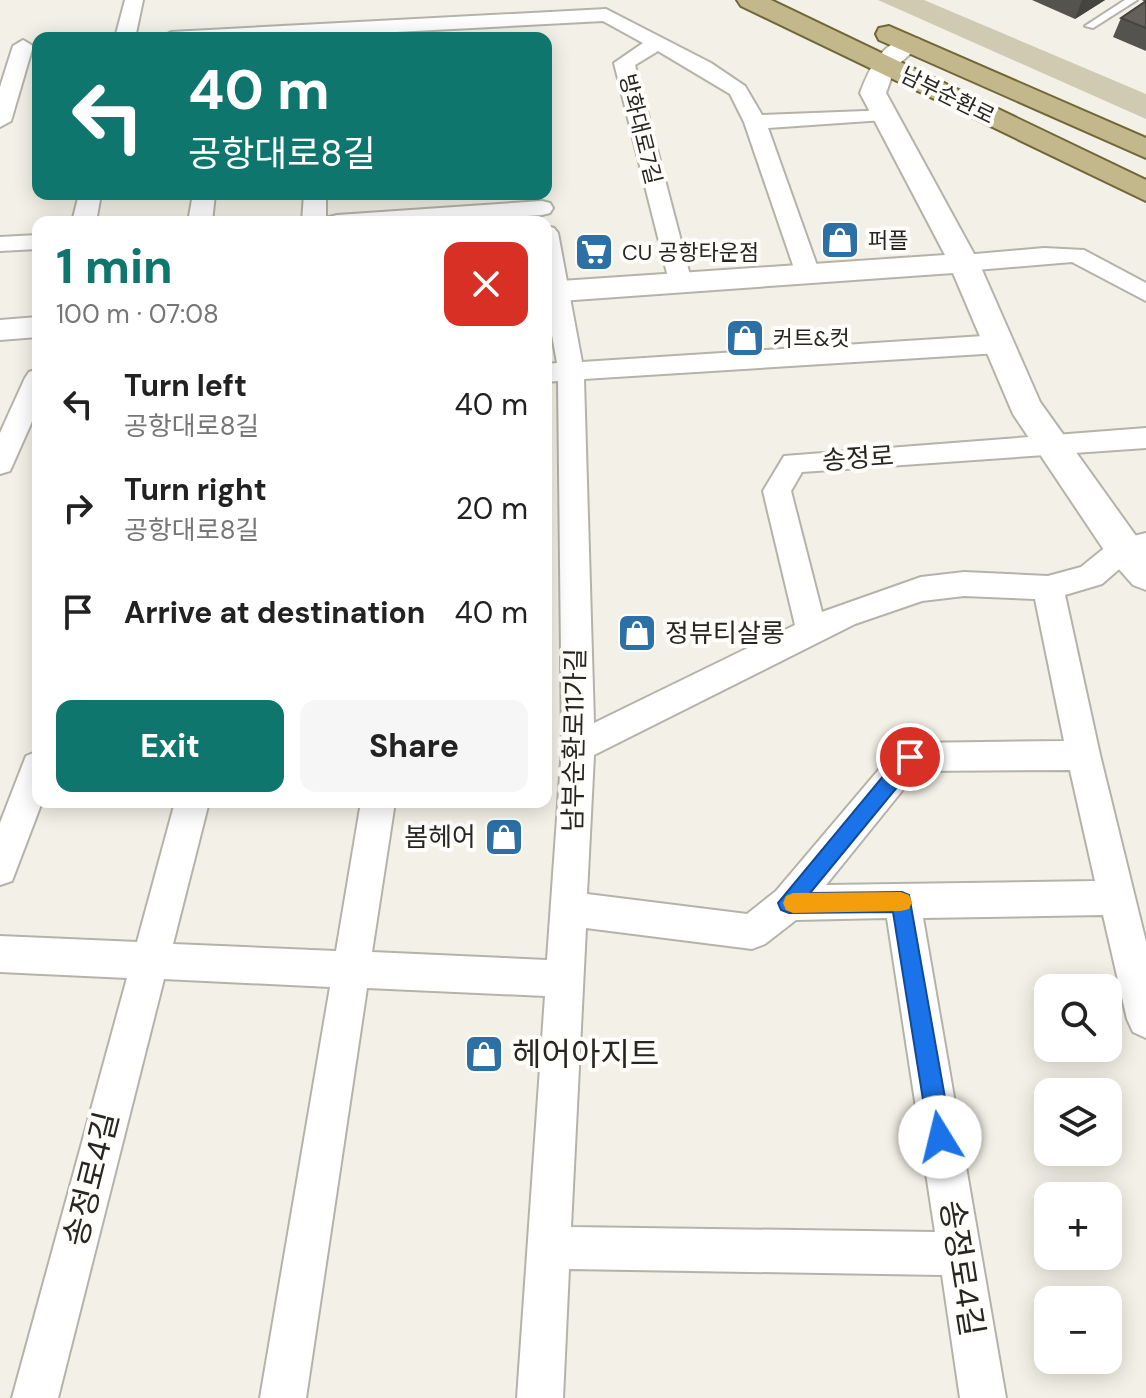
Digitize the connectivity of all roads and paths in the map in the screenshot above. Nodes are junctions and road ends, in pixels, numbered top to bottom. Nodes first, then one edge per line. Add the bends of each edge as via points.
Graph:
1 (134, 0) edge
2 (750, 0) edge
3 (1132, 0) edge
4 (516, 19) edge
5 (870, 25) dead end
6 (1090, 26) dead end
7 (422, 31) edge
8 (126, 32) edge
9 (388, 32) edge
10 (658, 42) junction
11 (910, 44) junction
12 (31, 46) edge
13 (0, 47) edge
14 (884, 63) junction
15 (884, 114) junction
16 (0, 121) edge
17 (755, 122) junction
18 (1146, 149) edge
19 (1146, 192) edge
20 (430, 205) edge
21 (543, 214) edge
22 (370, 216) edge
23 (32, 242) edge
24 (0, 244) edge
25 (964, 263) junction
26 (808, 274) junction
27 (680, 283) junction
28 (552, 292) edge
29 (1146, 293) edge
30 (552, 312) edge
31 (32, 327) edge
32 (0, 330) edge
33 (999, 344) junction
34 (558, 373) edge
35 (32, 394) edge
36 (18, 431) edge
37 (1146, 438) edge
38 (1051, 444) junction
39 (0, 464) edge
40 (1135, 546) edge
41 (1146, 575) edge
42 (1048, 588) junction
43 (812, 631) junction
44 (578, 747) junction
45 (1083, 755) junction
46 (32, 782) edge
47 (190, 808) edge
48 (377, 808) edge
49 (0, 869) edge
50 (902, 902) junction
51 (789, 903) junction
52 (1127, 906) edge
53 (568, 909) junction
54 (0, 954) edge
55 (147, 960) junction
56 (352, 969) junction
57 (564, 979) junction
58 (1146, 1019) edge
59 (549, 1248) junction
60 (959, 1254) junction
61 (35, 1398) edge
62 (283, 1398) edge
63 (540, 1398) edge
64 (983, 1398) edge

1 - 8 street
2 - 14 main road, 남부순환로
3 - 6 lane
4 - 7 street
4 - 10 street via 606,15
5 - 11 main road, 남부순환로
7 - 9 street
10 - 17 street, 방화대로7길 via 738,90
10 - 27 street, 방화대로7길 via 624,63
11 - 14 street
11 - 18 main road, 남부순환로
12 - 13 street
12 - 16 street
14 - 15 street via 873,93
14 - 19 main road, 남부순환로
15 - 17 street
15 - 25 street
17 - 26 street, 방화대로7길
20 - 21 street
20 - 22 street
23 - 24 street
25 - 26 street
25 - 29 street via 1076,255
25 - 33 street
26 - 27 street
27 - 28 street
30 - 34 street, 남부순환로11가길
31 - 32 street
33 - 34 street
33 - 38 street via 1025,406
34 - 44 street, 남부순환로11가길
35 - 36 street
36 - 39 street
37 - 38 street, 송정로
38 - 40 street
38 - 43 street, 송정로 via 794,463 777,491
40 - 41 street
40 - 42 street via 1091,576
42 - 43 street via 964,584 921,589
42 - 45 street
43 - 44 street
44 - 53 street, 남부순환로11가길
45 - 51 street via 910,757
45 - 52 street
46 - 49 street
47 - 55 street, 송정로4길
48 - 56 street
50 - 51 street
50 - 52 street
50 - 60 street, 송정로4길
51 - 53 street via 752,932
52 - 58 street
53 - 57 street, 남부순환로11가길
54 - 55 street
55 - 56 street
55 - 61 street, 송정로4길
56 - 57 street
56 - 62 street
57 - 59 street, 남부순환로11가길
59 - 60 street
59 - 63 street, 남부순환로11가길
60 - 64 street, 송정로4길

